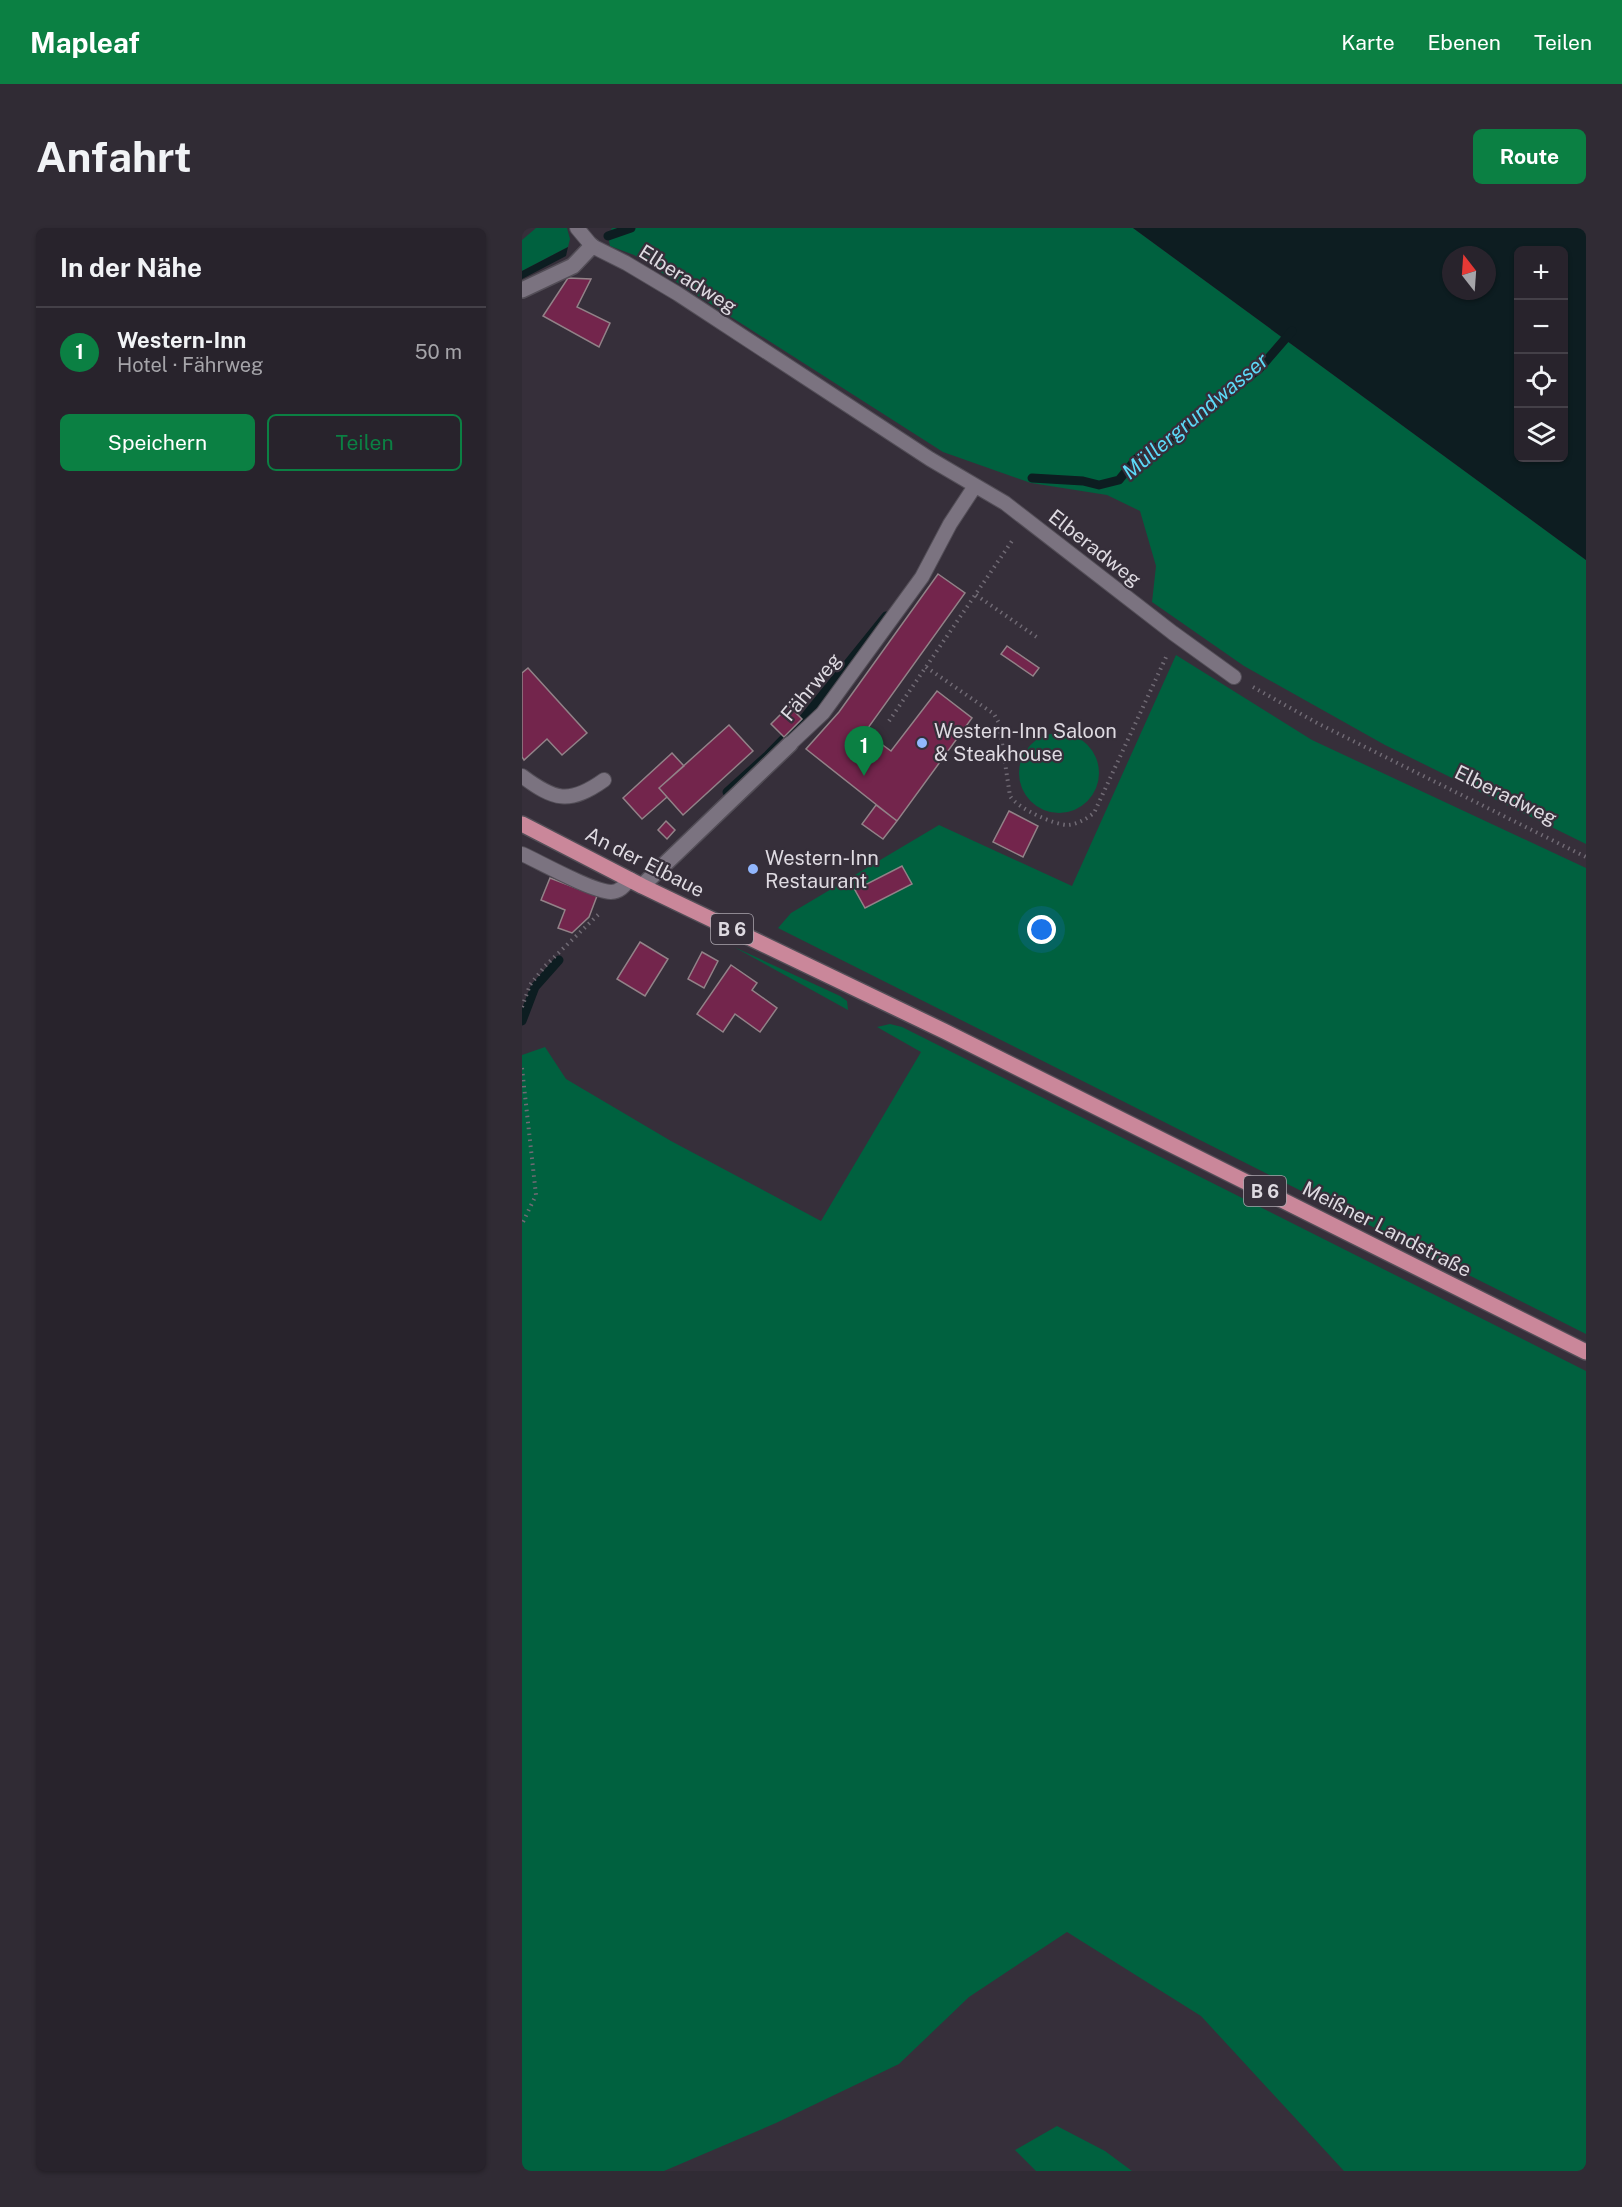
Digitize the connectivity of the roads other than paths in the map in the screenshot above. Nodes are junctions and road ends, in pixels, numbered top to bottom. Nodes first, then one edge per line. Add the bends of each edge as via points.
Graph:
1 (577, 228) edge
2 (592, 246) junction
3 (522, 290) edge
4 (975, 486) junction
5 (1234, 677) road end
6 (790, 744) joint
7 (522, 776) edge
8 (604, 780) dead end
9 (522, 824) edge
10 (522, 854) edge
11 (636, 882) junction
12 (944, 1030) joint
13 (1586, 1352) edge

1 - 2 lane
2 - 3 street via 573,266
2 - 4 lane, Elberadweg via 678,294
4 - 5 lane, Elberadweg via 1005,503
4 - 6 lane, Fährweg via 922,577 823,713
6 - 11 street, Fährweg
7 - 8 lane via 546,794 558,797 574,795
9 - 11 main road, An der Elbaue / B 6
10 - 11 lane via 611,892
11 - 12 main road, An der Elbaue / B 6
12 - 13 main road, Meißner Landstraße / B 6

